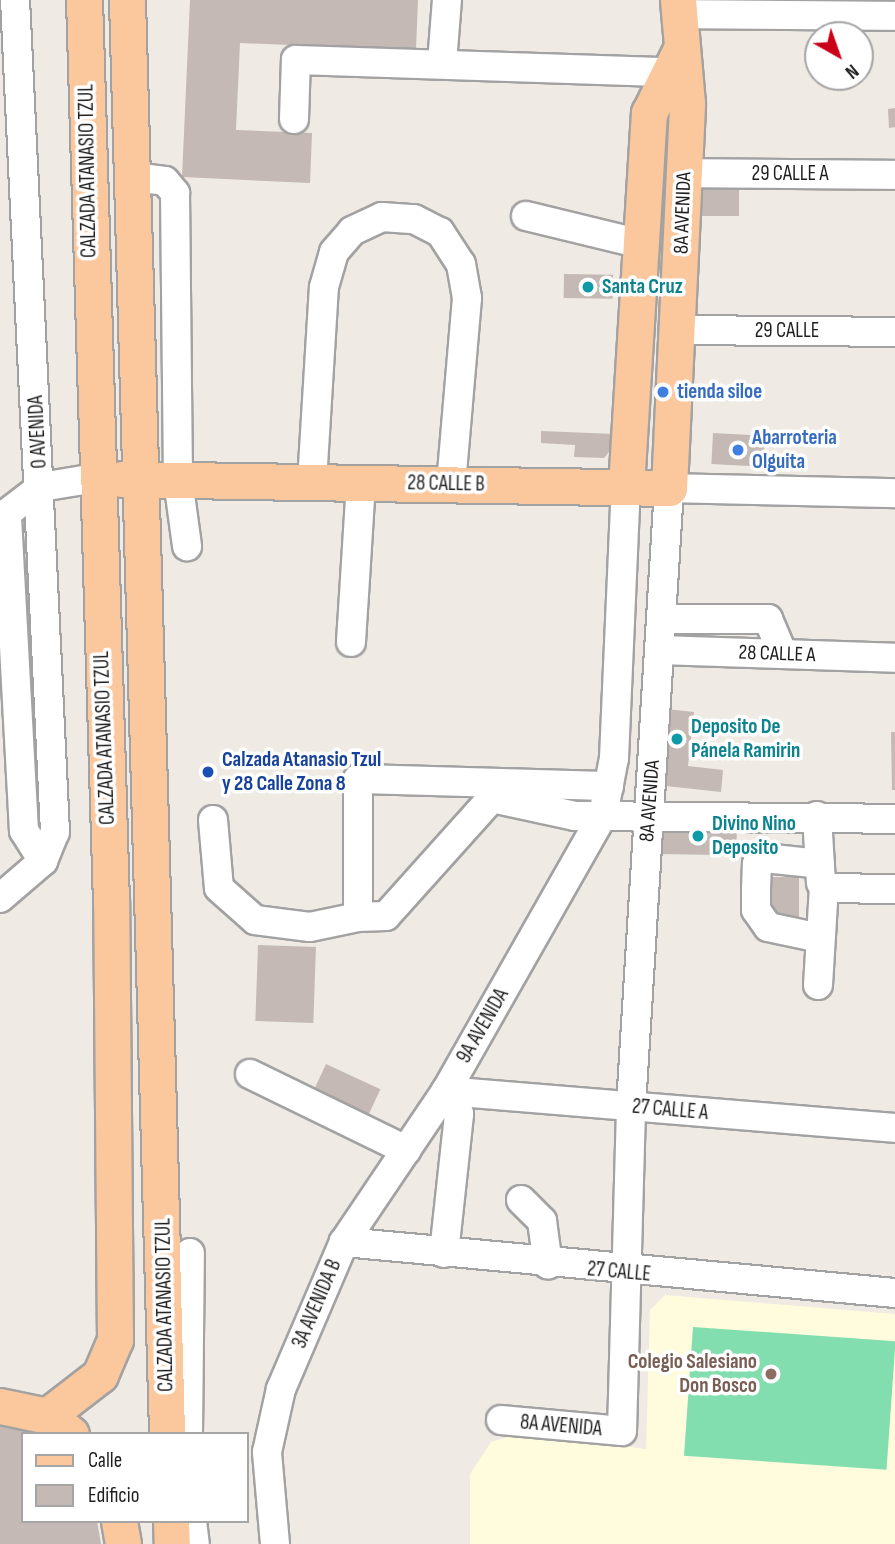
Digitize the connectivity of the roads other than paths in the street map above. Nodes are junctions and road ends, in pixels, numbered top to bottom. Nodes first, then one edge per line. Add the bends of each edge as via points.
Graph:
1 (15, 0) edge
2 (84, 0) edge
3 (127, 0) edge
4 (447, 0) edge
5 (679, 7) edge
6 (895, 16) edge
7 (442, 63) junction
8 (678, 65) junction
9 (294, 119) dead end
10 (685, 173) junction
11 (895, 175) edge
12 (133, 177) junction
13 (526, 216) dead end
14 (642, 244) junction
15 (678, 330) junction
16 (895, 331) edge
17 (96, 478) junction
18 (143, 479) junction
19 (178, 480) junction
20 (312, 482) junction
21 (361, 483) junction
22 (451, 484) junction
23 (41, 487) junction
24 (626, 487) junction
25 (669, 488) junction
26 (895, 494) edge
27 (187, 547) dead end
28 (661, 619) junction
29 (351, 642) dead end
30 (659, 650) junction
31 (783, 654) junction
32 (895, 658) edge
33 (609, 786) junction
34 (567, 800) junction
35 (603, 816) junction
36 (649, 816) junction
37 (817, 816) junction
38 (895, 819) edge
39 (213, 820) dead end
40 (43, 861) junction
41 (821, 878) junction
42 (895, 889) edge
43 (0, 898) edge
44 (358, 917) junction
45 (820, 938) junction
46 (818, 985) dead end
47 (250, 1074) dead end
48 (446, 1091) junction
49 (631, 1107) junction
50 (895, 1128) edge
51 (406, 1150) junction
52 (521, 1200) dead end
53 (344, 1242) junction
54 (190, 1253) dead end
55 (444, 1253) junction
56 (548, 1265) junction
57 (623, 1273) junction
58 (895, 1293) edge
59 (0, 1406) edge
60 (501, 1420) dead end
61 (59, 1425) edge
62 (167, 1432) edge
63 (188, 1432) edge
64 (119, 1523) edge
65 (171, 1523) edge
66 (192, 1523) edge
67 (124, 1544) edge
68 (172, 1544) edge
69 (195, 1544) edge
70 (275, 1544) edge

1 - 23 street, 0 AVENIDA
2 - 17 main road, CALZADA ATANASIO TZUL
3 - 12 main road, CALZADA ATANASIO TZUL
4 - 7 street
5 - 6 street
5 - 8 main road, 8A AVENIDA
7 - 8 street
7 - 9 street via 296,60
8 - 10 main road, 8A AVENIDA
8 - 14 main road, 8A AVENIDA via 649,113
10 - 11 street, 29 CALLE A
10 - 15 main road, 8A AVENIDA
12 - 18 main road, CALZADA ATANASIO TZUL
12 - 19 street via 165,181 175,193
13 - 14 street
14 - 24 main road, 8A AVENIDA
15 - 16 street, 29 CALLE
15 - 25 main road, 8A AVENIDA
17 - 18 main road, 28 CALLE B
17 - 23 street, 28 CALLE B
17 - 61 main road, CALZADA ATANASIO TZUL via 111,917 115,1340 100,1375
18 - 19 main road, 28 CALLE B
18 - 62 main road, CALZADA ATANASIO TZUL
19 - 20 main road, 28 CALLE B
19 - 27 street
20 - 21 main road, 28 CALLE B
20 - 22 street via 324,287 334,252 352,231 382,217 414,219 440,232 461,264 467,298
21 - 22 main road, 28 CALLE B
21 - 29 street
22 - 24 main road, 28 CALLE B
23 - 40 street, 0 AVENIDA via 55,832
23 - 40 street, 28 CALLE B via 7,513 24,831
24 - 25 main road, 28 CALLE B
24 - 33 street, 8A AVENIDA
25 - 26 street, 28 CALLE B
25 - 28 street, 8A AVENIDA
28 - 30 street, 8A AVENIDA
28 - 31 street via 768,619
30 - 31 street, 28 CALLE A
30 - 36 street, 8A AVENIDA
31 - 32 street, 28 CALLE A
33 - 34 street
33 - 35 street, 8A AVENIDA
34 - 35 street
34 - 44 street via 492,798 386,916
34 - 44 street via 358,779 353,786
35 - 36 street
35 - 48 street, 9A AVENIDA
36 - 37 street
36 - 49 street, 8A AVENIDA
37 - 38 street
37 - 41 street
39 - 44 street via 219,888 255,920 310,927
40 - 43 street, 0 AVENIDA
41 - 42 street
41 - 45 street
41 - 45 street via 764,858 757,864 755,890 755,910 768,927
45 - 46 street
47 - 51 street
48 - 49 street, 27 CALLE A
48 - 51 street, 3A AVENIDA B
48 - 55 street via 459,1114
49 - 50 street, 27 CALLE A
49 - 57 street, 8A AVENIDA
51 - 53 street, 3A AVENIDA B
52 - 56 street via 542,1221
53 - 55 street, 27 CALLE
53 - 70 street, 3A AVENIDA B via 281,1389 267,1452
54 - 63 street
55 - 56 street, 27 CALLE
56 - 57 street, 27 CALLE
57 - 58 street, 27 CALLE
57 - 60 street, 8A AVENIDA via 622,1431
59 - 61 main road
64 - 67 main road
65 - 68 main road
66 - 69 street

